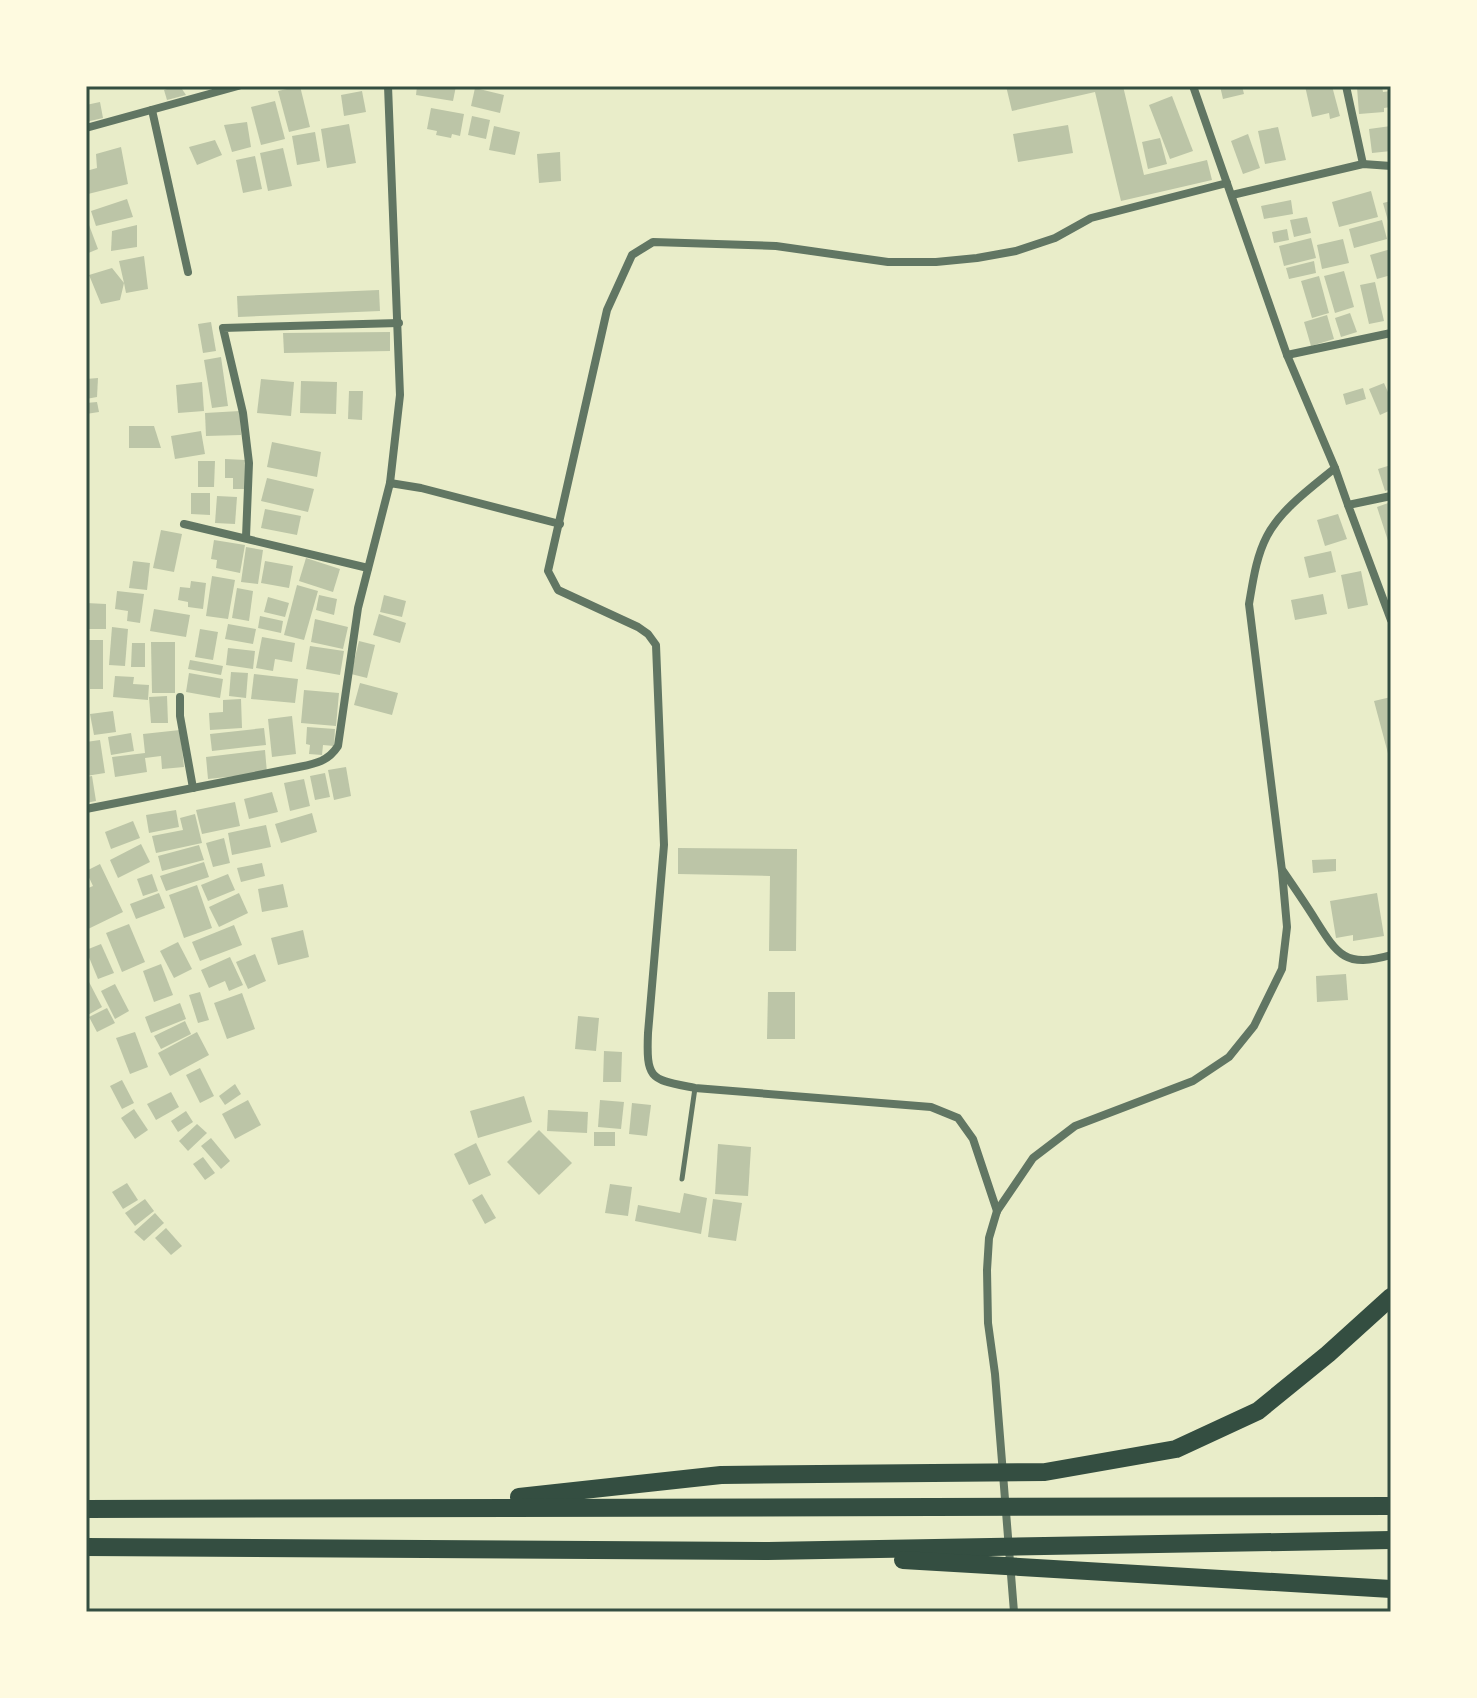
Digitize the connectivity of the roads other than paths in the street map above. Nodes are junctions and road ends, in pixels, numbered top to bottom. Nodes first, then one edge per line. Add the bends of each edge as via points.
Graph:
1 (238, 86) edge
2 (388, 86) edge
3 (1193, 86) edge
4 (1346, 86) edge
5 (152, 110) junction
6 (86, 128) edge
7 (1363, 164) junction
8 (1391, 166) edge
9 (1227, 183) junction
10 (1232, 195) junction
11 (188, 272) dead end
12 (399, 323) junction
13 (1391, 333) edge
14 (1287, 355) junction
15 (1335, 468) junction
16 (390, 483) junction
17 (1391, 496) edge
18 (1348, 505) junction
19 (184, 524) dead end
20 (560, 524) junction
21 (246, 537) junction
22 (368, 568) junction
23 (1391, 620) edge
24 (180, 697) dead end
25 (193, 788) junction
26 (86, 809) edge
27 (1282, 871) junction
28 (1391, 955) edge
29 (695, 1088) junction
30 (682, 1179) dead end
31 (997, 1211) junction
32 (1391, 1297) edge
33 (1391, 1506) edge
34 (429, 1508) junction
35 (86, 1509) edge
36 (1391, 1540) edge
37 (86, 1547) edge
38 (768, 1551) junction
39 (1391, 1589) edge
40 (1014, 1612) edge

1 - 5 street
2 - 12 street
3 - 9 street
4 - 7 street
5 - 6 street
5 - 11 street
7 - 8 street
7 - 10 street
9 - 10 street
9 - 20 street via 1091,218 1055,238 977,258 888,262 776,246 653,242 632,255 607,310
10 - 14 street
12 - 16 street via 400,395
12 - 21 street via 223,328 249,463
13 - 14 street
14 - 15 street
15 - 18 street
15 - 27 street via 1267,534 1249,604
16 - 20 street
16 - 22 street
17 - 18 street
18 - 23 street
19 - 21 street
20 - 29 street via 548,571 558,590 638,627 656,645 664,845 647,1061 656,1078
21 - 22 street
22 - 25 street via 338,746 332,755 326,761
24 - 25 street
25 - 26 street
27 - 28 street via 1340,955 1356,961
27 - 31 street via 1287,927 1282,969 1254,1026 1229,1057 1193,1081 1075,1126 1033,1158
29 - 30 lane
29 - 31 street via 931,1107 958,1118 973,1139
31 - 40 street via 989,1238 988,1323
32 - 34 highway via 1258,1411 1176,1449 1045,1472 721,1475
33 - 34 highway
34 - 35 highway
36 - 38 highway
37 - 38 highway
38 - 39 highway

